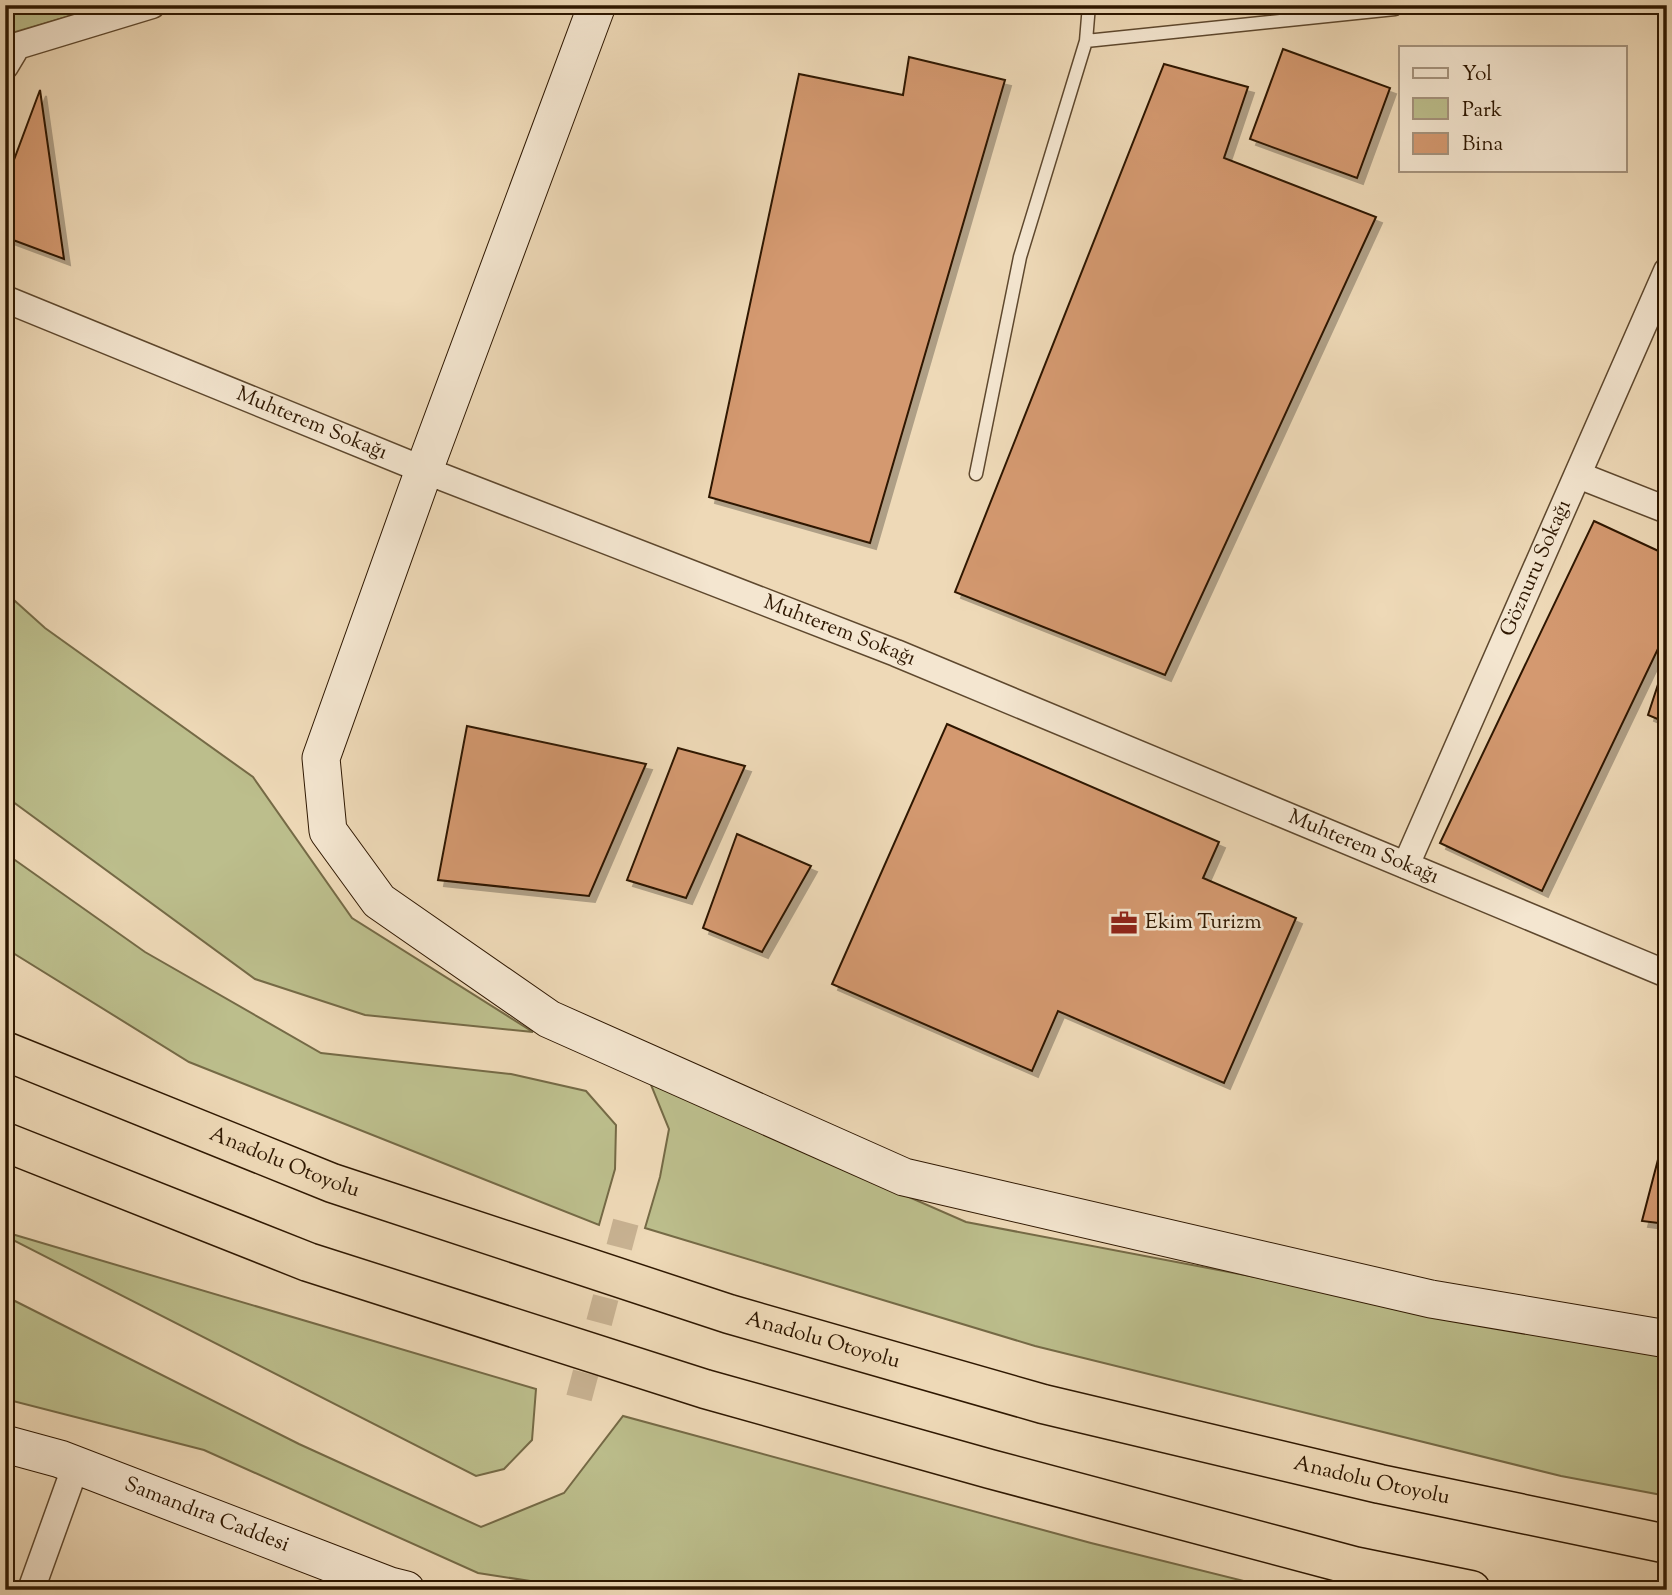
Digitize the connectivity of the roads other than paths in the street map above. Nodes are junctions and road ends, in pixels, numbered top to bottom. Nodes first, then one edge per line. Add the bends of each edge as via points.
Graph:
1 (152, 5) edge
2 (597, 5) edge
3 (1089, 5) edge
4 (1395, 9) dead end
5 (1086, 41) junction
6 (5, 66) edge
7 (1667, 271) edge
8 (5, 299) edge
9 (424, 470) junction
10 (976, 474) dead end
11 (1578, 475) junction
12 (1667, 510) edge
13 (1406, 865) junction
14 (1667, 974) edge
15 (5, 1051) edge
16 (5, 1142) edge
17 (1667, 1339) edge
18 (5, 1444) edge
19 (76, 1465) junction
20 (1667, 1544) edge
21 (31, 1590) edge
22 (406, 1590) edge
23 (1471, 1590) edge

1 - 6 street via 17,46
2 - 9 street
3 - 5 lane
4 - 5 lane
5 - 10 lane via 1020,257
7 - 11 street, Göznuru Sokağı
8 - 9 street, Muhterem Sokağı
9 - 13 street, Muhterem Sokağı via 896,653
9 - 17 street via 321,758 328,831 379,901 549,1019 904,1177 1431,1299
11 - 12 street
11 - 13 street, Göznuru Sokağı
13 - 14 street, Muhterem Sokağı
15 - 20 highway, Anadolu Otoyolu via 332,1183 729,1314 1044,1404 1380,1484
16 - 23 highway via 308,1262 705,1389 1340,1562
18 - 19 street, Samandıra Caddesi
19 - 21 street
19 - 22 street, Samandıra Caddesi

